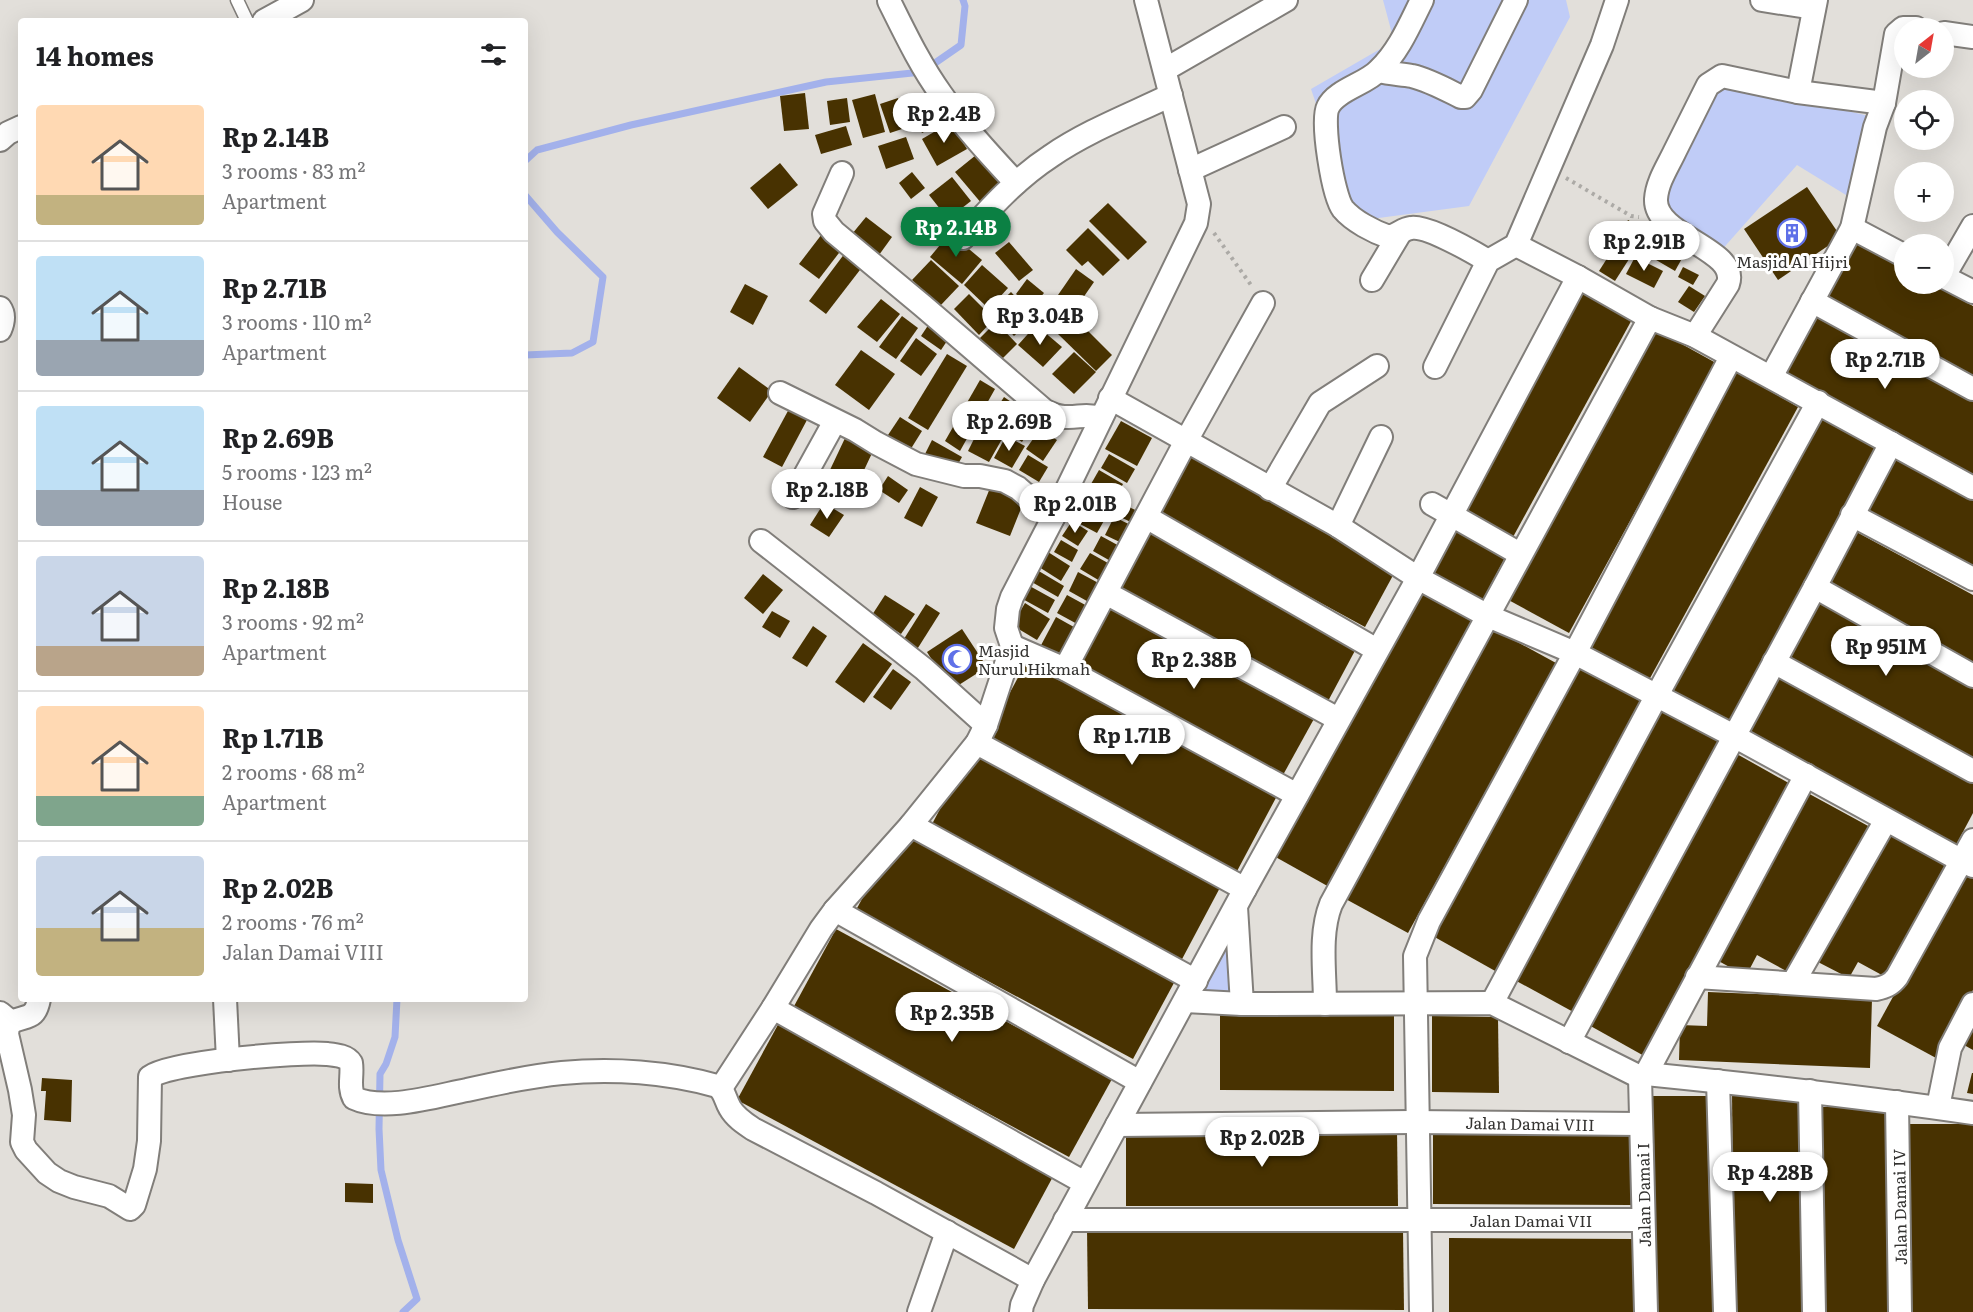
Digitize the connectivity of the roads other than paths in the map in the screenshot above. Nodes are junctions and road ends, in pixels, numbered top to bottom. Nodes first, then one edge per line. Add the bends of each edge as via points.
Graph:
1 (237, 0) edge
2 (302, 0) edge
3 (1146, 0) edge
4 (1286, 0) edge
5 (1422, 0) edge
6 (1516, 0) edge
7 (1617, 0) edge
8 (1762, 0) edge
9 (889, 1) edge
10 (1815, 4) edge
11 (246, 18) edge
12 (269, 18) edge
13 (1954, 34) edge
14 (1973, 37) edge
15 (1894, 46) edge
16 (1166, 69) junction
17 (1379, 71) junction
18 (1798, 92) junction
19 (1171, 95) junction
20 (1884, 103) junction
21 (1284, 127) dead end
22 (18, 128) edge
23 (0, 140) edge
24 (1190, 170) junction
25 (842, 173) dead end
26 (1016, 183) junction
27 (1973, 226) edge
28 (1852, 228) junction
29 (1400, 233) junction
30 (963, 238) dead end
31 (1516, 245) junction
32 (1894, 250) edge
33 (1954, 259) edge
34 (1488, 261) junction
35 (1578, 277) junction
36 (1372, 280) dead end
37 (1954, 282) edge
38 (1973, 292) edge
39 (1812, 301) junction
40 (1263, 303) road end
41 (0, 308) edge
42 (1650, 318) junction
43 (0, 330) edge
44 (1695, 336) junction
45 (1731, 357) junction
46 (1377, 366) dead end
47 (1435, 366) dead end
48 (1771, 377) junction
49 (1973, 389) edge
50 (780, 393) dead end
51 (1818, 402) junction
52 (1105, 408) junction
53 (835, 421) junction
54 (1381, 436) dead end
55 (1186, 441) junction
56 (1891, 442) junction
57 (1973, 488) edge
58 (1270, 489) junction
59 (792, 496) dead end
60 (1442, 509) junction
61 (1852, 515) junction
62 (1146, 517) junction
63 (1053, 518) junction
64 (1338, 526) junction
65 (761, 541) dead end
66 (1520, 554) junction
67 (1418, 578) junction
68 (1973, 579) edge
69 (1815, 587) junction
70 (1106, 593) junction
71 (1488, 616) junction
72 (1012, 646) junction
73 (1377, 650) junction
74 (1575, 653) junction
75 (1774, 662) junction
76 (1065, 669) junction
77 (1973, 676) edge
78 (1657, 695) junction
79 (1338, 719) junction
80 (981, 734) junction
81 (1734, 736) junction
82 (1973, 771) edge
83 (1806, 775) junction
84 (1296, 795) junction
85 (1886, 820) junction
86 (911, 825) junction
87 (1973, 840) edge
88 (1967, 864) edge
89 (1240, 898) junction
90 (835, 910) junction
91 (1697, 977) junction
92 (1196, 981) junction
93 (1793, 984) junction
94 (1185, 1001) junction
95 (38, 1002) edge
96 (225, 1002) edge
97 (1416, 1003) junction
98 (1492, 1003) junction
99 (1242, 1004) junction
100 (1325, 1004) junction
101 (1973, 1004) edge
102 (773, 1008) junction
103 (5, 1018) edge
104 (1569, 1042) junction
105 (228, 1060) junction
106 (1643, 1075) junction
107 (1718, 1081) junction
108 (1140, 1082) junction
109 (721, 1088) junction
110 (1810, 1091) junction
111 (1897, 1102) junction
112 (1938, 1107) junction
113 (1973, 1113) edge
114 (1419, 1122) junction
115 (1117, 1125) junction
116 (1641, 1125) junction
117 (1085, 1183) junction
118 (1065, 1220) junction
119 (1420, 1220) junction
120 (1643, 1220) junction
121 (947, 1232) junction
122 (1033, 1280) junction
123 (1421, 1311) edge
124 (919, 1312) edge
125 (1021, 1312) edge
126 (1646, 1312) edge
127 (1725, 1312) edge
128 (1814, 1312) edge
129 (1900, 1312) edge

1 - 11 lane
2 - 12 street
3 - 16 street
4 - 16 street
5 - 17 street via 1404,38
6 - 17 street via 1465,97 1412,76
7 - 31 street via 1602,45
8 - 10 street
9 - 26 street via 916,56 941,94
10 - 18 street
13 - 14 street
15 - 20 street
16 - 19 street
17 - 29 street via 1328,104 1325,128 1334,189 1343,209 1380,234 1389,237
18 - 20 street
18 - 44 street via 1722,76 1708,85 1663,177 1656,197 1657,210 1664,220 1722,262 1729,273 1728,285
19 - 24 street
19 - 26 street via 1067,146
20 - 28 street
21 - 24 street
22 - 23 street
24 - 52 street via 1199,213
25 - 52 street via 824,214 834,232 1045,411 1059,416 1091,415
26 - 30 street
27 - 33 street
28 - 32 street
28 - 39 street
29 - 34 street via 1416,228 1433,233
29 - 36 street
31 - 34 street
31 - 35 street
34 - 47 street
35 - 42 street
35 - 60 street
37 - 38 street
39 - 48 street
39 - 49 street
40 - 55 street
41 - 43 street
42 - 44 street
42 - 66 street
44 - 45 street
45 - 48 street
45 - 74 street
46 - 58 street via 1320,404
48 - 51 street
50 - 53 street
51 - 56 street
51 - 78 street
52 - 55 street
52 - 63 street
53 - 59 street
53 - 63 street via 916,464 964,476 1005,480
54 - 64 street
55 - 58 street
55 - 62 street
56 - 57 street
56 - 61 street
58 - 64 street
60 - 66 street
60 - 67 street
61 - 68 street
61 - 69 street
62 - 70 street
62 - 73 street
63 - 72 street via 1010,603 1006,628
64 - 67 street
65 - 80 street via 924,669
66 - 71 street
67 - 71 street
67 - 73 street
69 - 75 street
69 - 77 street
70 - 76 street
70 - 79 street
71 - 74 street
71 - 100 street via 1331,904 1324,931
72 - 76 street
72 - 80 street
73 - 79 street
74 - 78 street
74 - 97 street via 1429,921 1415,956
75 - 81 street
75 - 82 street
76 - 84 street
78 - 81 street
78 - 98 street
79 - 84 street
80 - 86 street
80 - 89 street
81 - 83 street
81 - 104 street
83 - 85 street
83 - 91 street
84 - 89 street
85 - 88 street
85 - 93 street
86 - 90 street
86 - 92 street
87 - 88 street
88 - 93 street via 1892,983 1876,989
89 - 92 street
89 - 99 street
90 - 102 street
90 - 108 street
91 - 93 street
91 - 106 street
92 - 94 street
94 - 99 street
94 - 108 street
95 - 103 street via 33,1015
96 - 105 street
97 - 98 street
97 - 100 street
97 - 114 street
98 - 104 street
99 - 100 street
101 - 112 street via 1950,1048
102 - 109 street
102 - 117 street
103 - 105 street via 24,1115 22,1142 26,1150 59,1181 109,1196 130,1209 149,1141 150,1077 182,1066
104 - 106 street
105 - 109 street via 306,1054 343,1056 351,1064 352,1095 357,1100 390,1104 595,1070 671,1077
106 - 107 street
106 - 116 street, Jalan Damai I
107 - 110 street
107 - 127 street
108 - 115 street
109 - 121 street via 730,1109 753,1129
110 - 111 street
110 - 128 street
111 - 112 street
111 - 129 street, Jalan Damai IV
112 - 113 street
114 - 115 street, Jalan Damai VIII
114 - 116 street, Jalan Damai VIII
114 - 119 street
115 - 117 street
116 - 120 street, Jalan Damai I
117 - 118 street
118 - 119 street, Jalan Damai VII
118 - 122 street
119 - 120 street, Jalan Damai VII
119 - 123 street
120 - 126 street, Jalan Damai I
121 - 122 street
121 - 124 street
122 - 125 street

